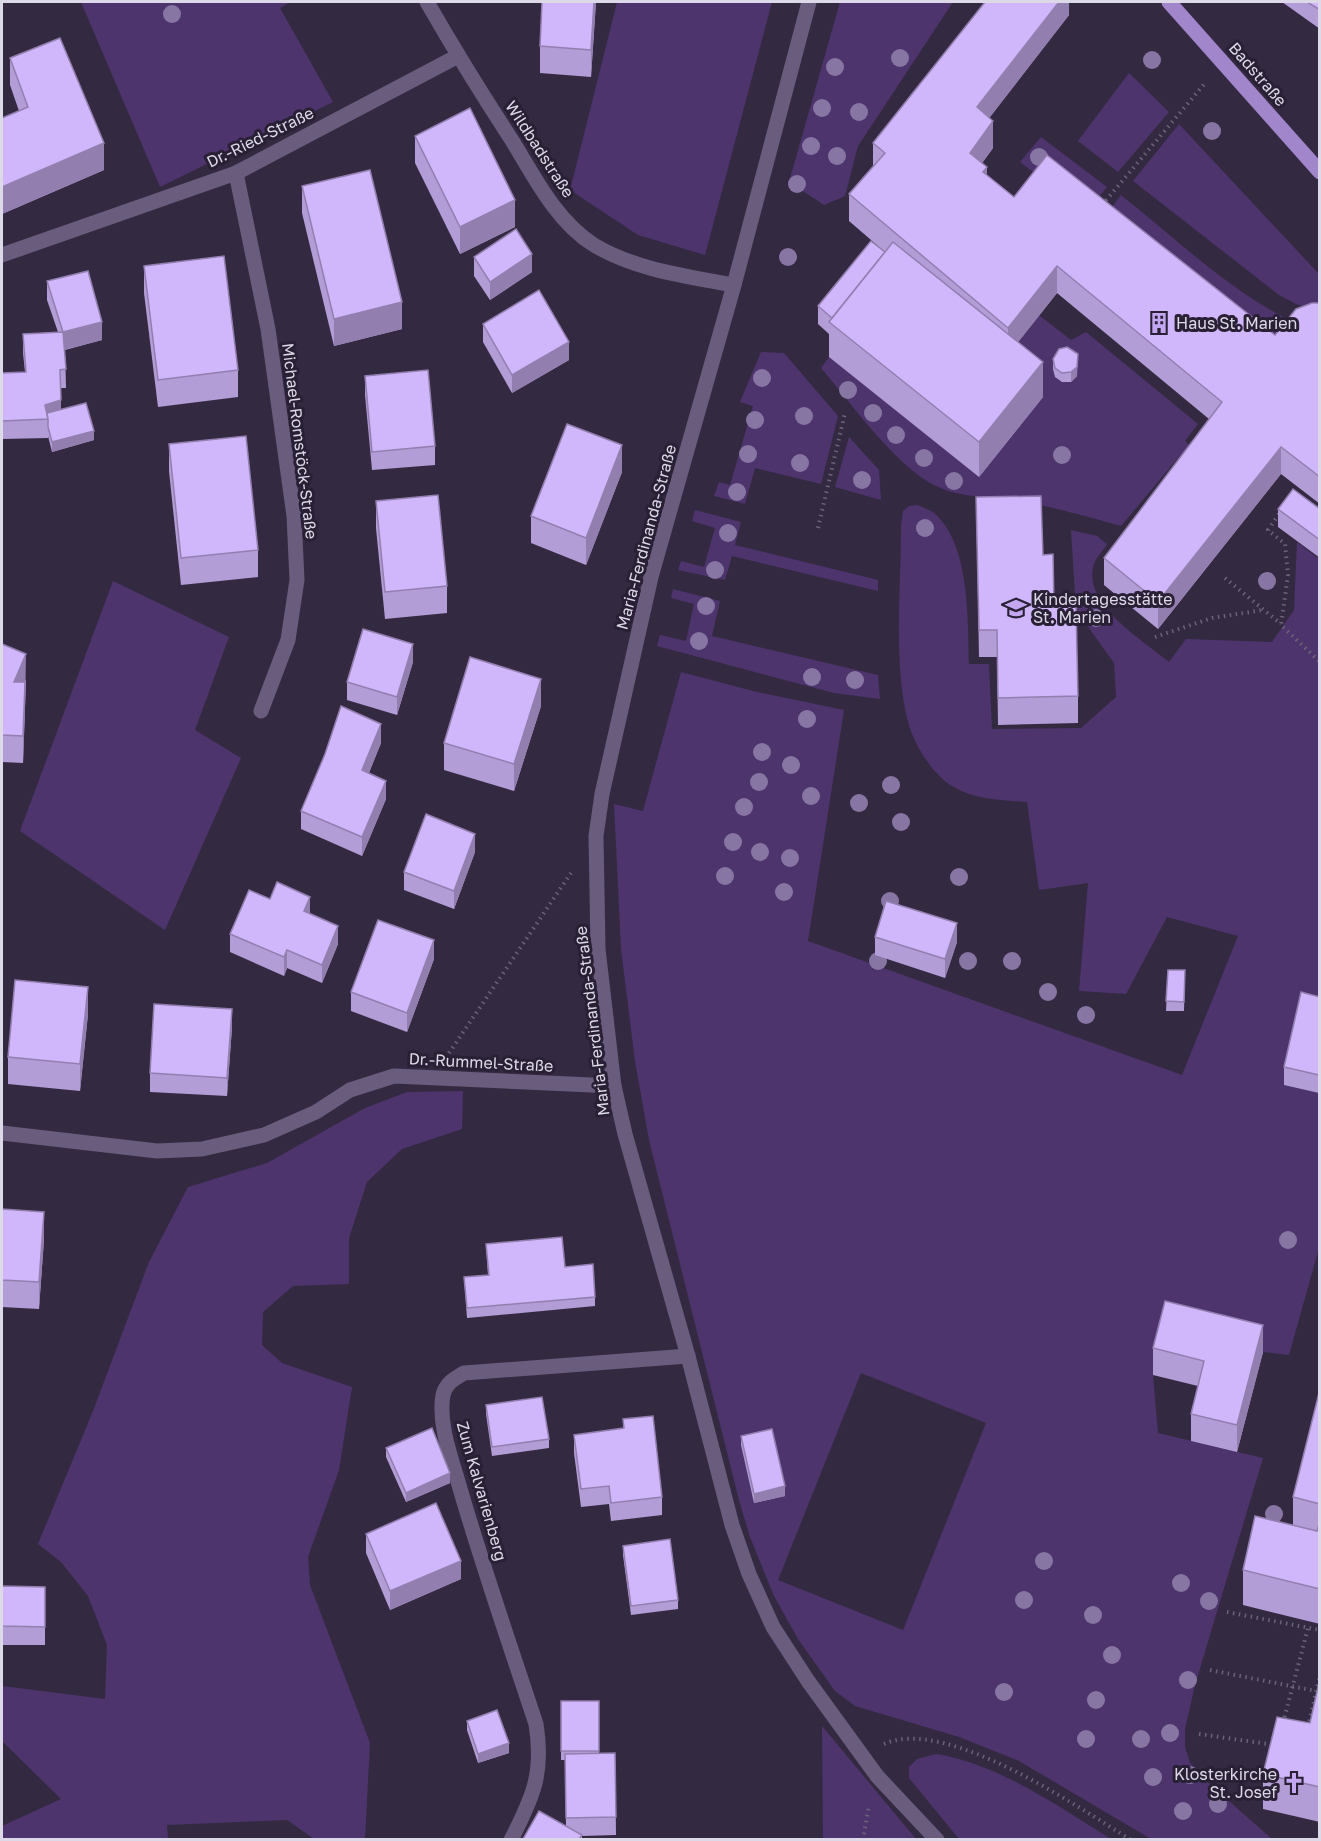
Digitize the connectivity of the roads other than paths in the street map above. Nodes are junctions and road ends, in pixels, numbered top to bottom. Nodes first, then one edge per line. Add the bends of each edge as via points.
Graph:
1 (427, 2) edge
2 (809, 2) edge
3 (1169, 2) edge
4 (458, 56) junction
5 (236, 172) junction
6 (1320, 172) edge
7 (2, 255) edge
8 (734, 285) junction
9 (261, 711) dead end
10 (614, 1086) junction
11 (2, 1133) edge
12 (688, 1356) junction
13 (511, 1839) edge
14 (937, 1839) edge

1 - 4 street, Wildbadstraße
2 - 8 street, Maria-Ferdinanda-Straße
3 - 6 main road, Badstraße
4 - 5 street, Dr.-Ried-Straße
4 - 8 street, Wildbadstraße via 553,205 576,230 632,263
5 - 7 street, Dr.-Ried-Straße
5 - 9 street, Michael-Romstöck-Straße via 268,329 294,527 297,580 288,640
8 - 10 street, Maria-Ferdinanda-Straße via 651,577 602,794 596,836 598,949
10 - 11 street, Dr.-Rummel-Straße via 394,1076 350,1090 316,1112 264,1135 202,1149 157,1151
10 - 12 street, Maria-Ferdinanda-Straße
12 - 13 street, Zum Kalvarienberg via 464,1373 449,1382 443,1395 443,1425 451,1457 541,1750 539,1777 531,1801
12 - 14 street, Maria-Ferdinanda-Straße via 726,1503 749,1574 773,1627 861,1755

